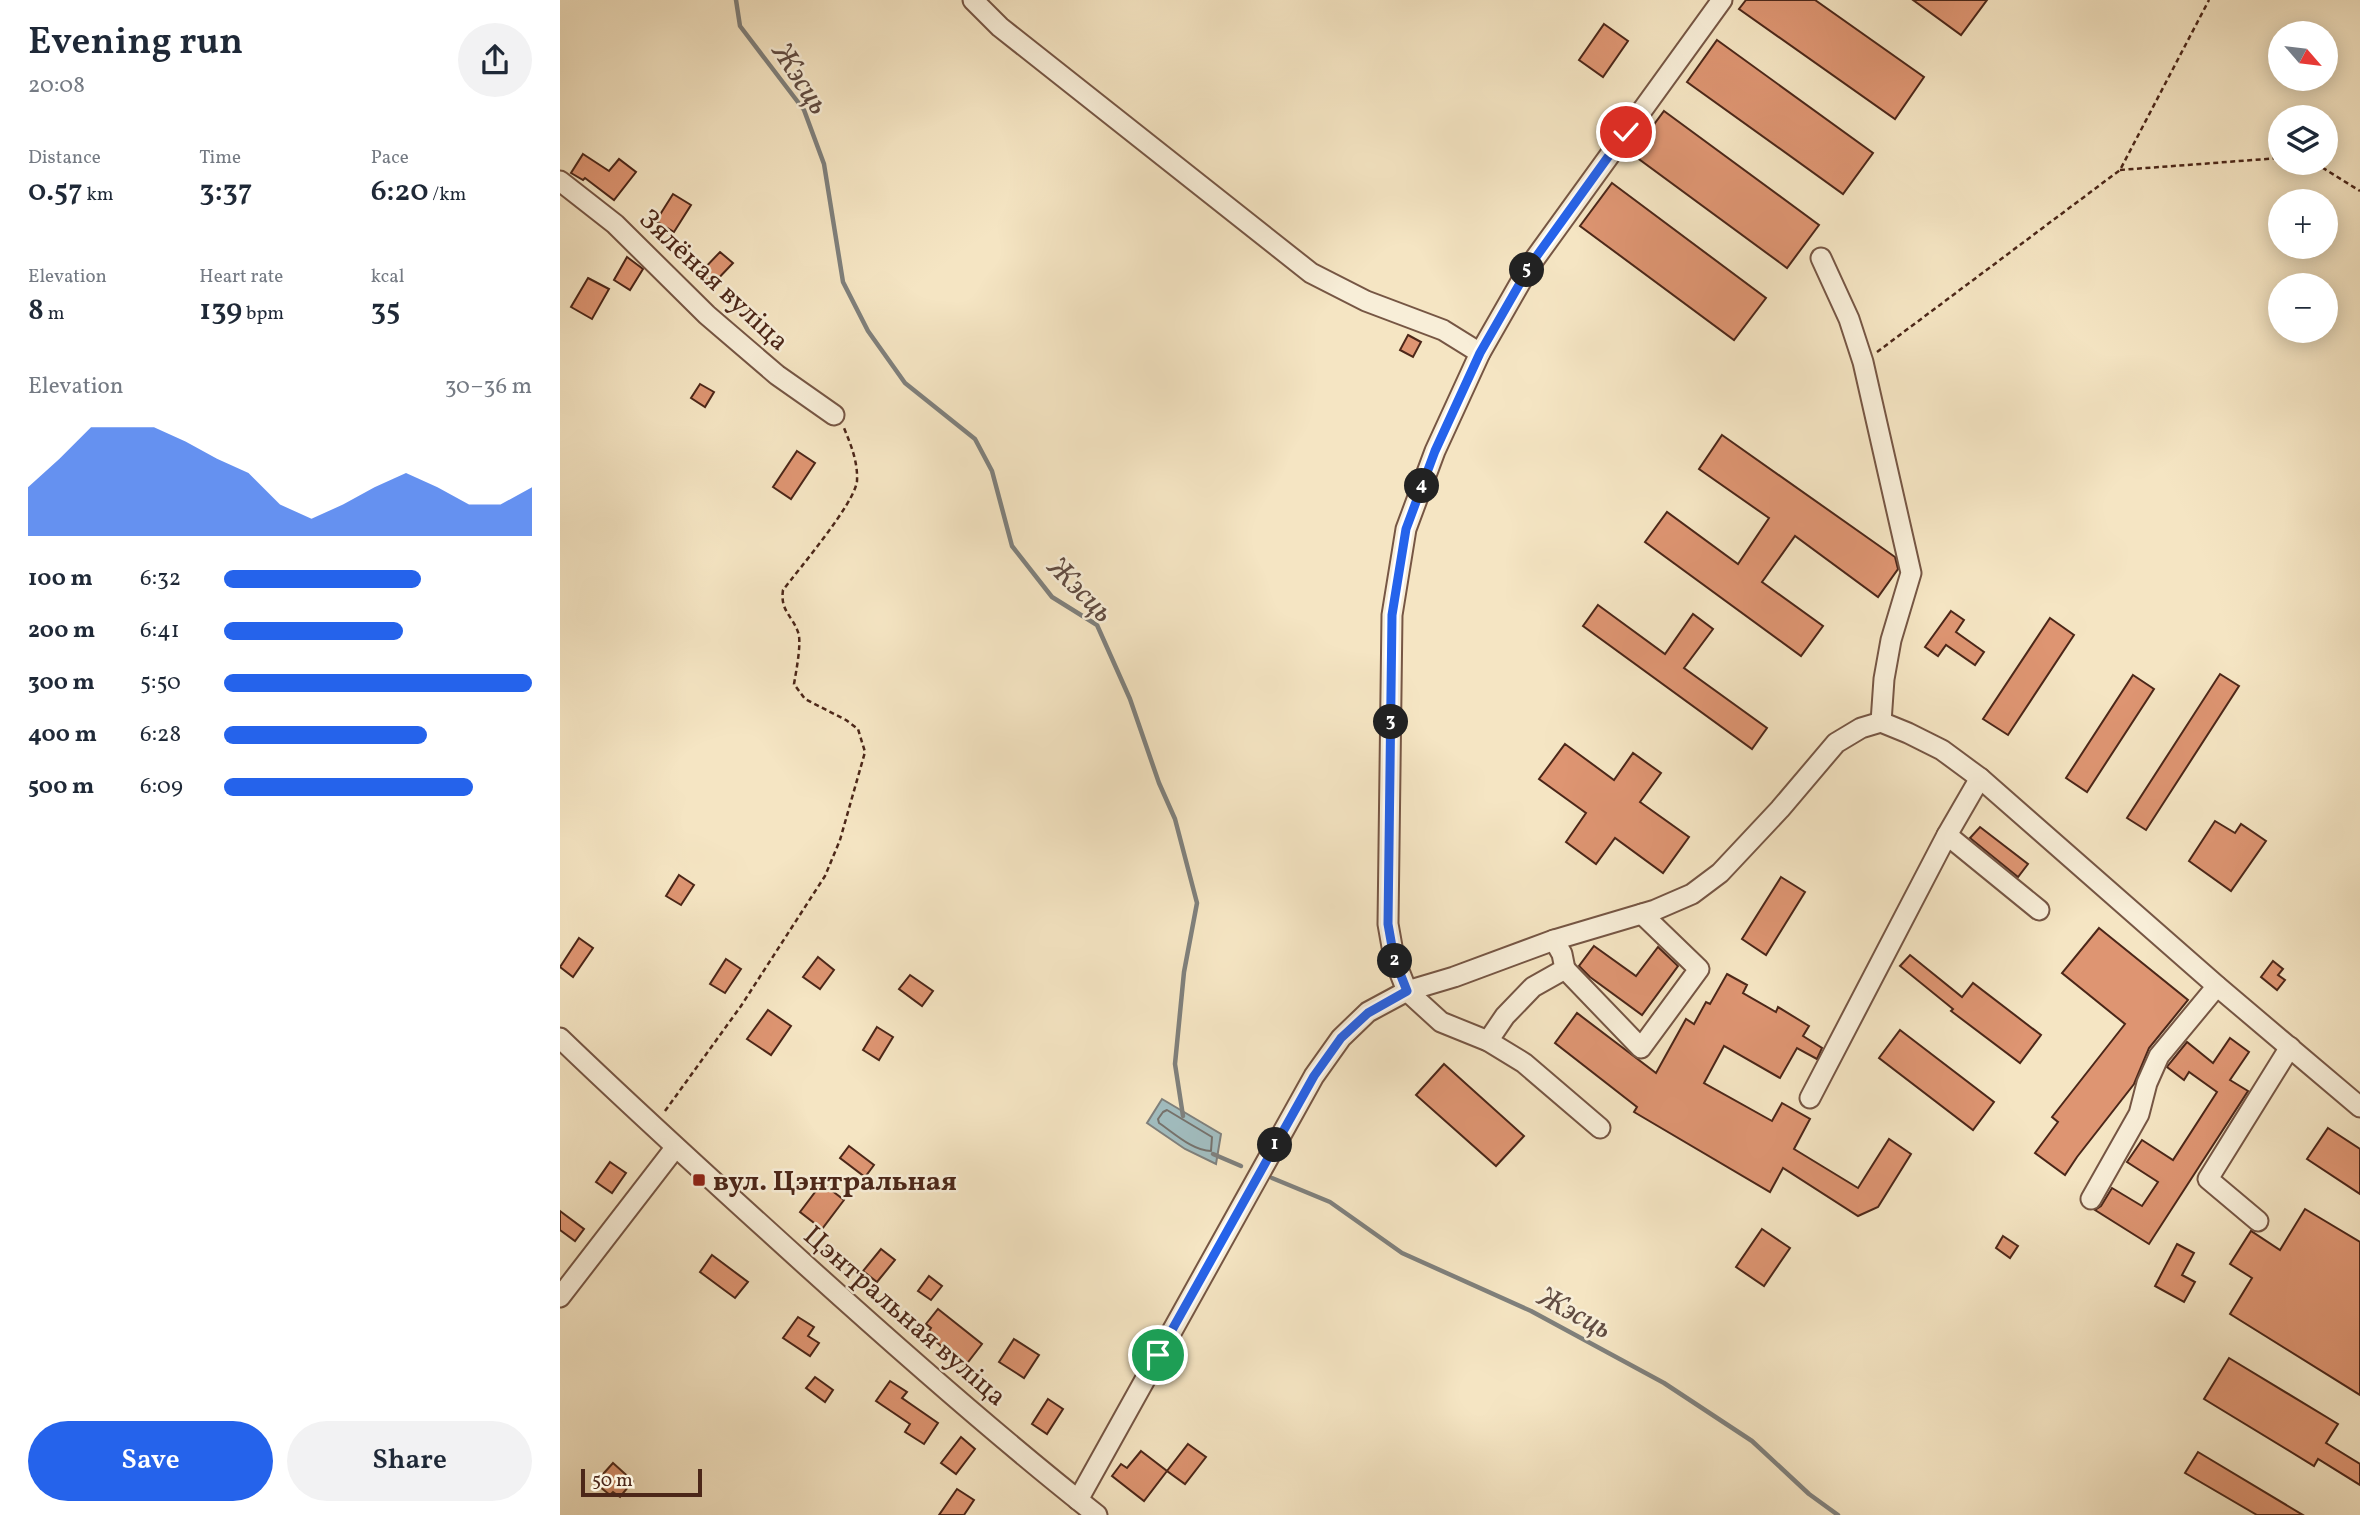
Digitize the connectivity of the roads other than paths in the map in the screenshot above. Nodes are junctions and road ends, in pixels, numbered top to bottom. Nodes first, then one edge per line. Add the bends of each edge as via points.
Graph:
1 (973, 0) edge
2 (1722, 0) edge
3 (560, 181) edge
4 (1821, 258) dead end
5 (1480, 353) junction
6 (834, 415) road end
7 (1881, 722) junction
8 (1980, 778) junction
9 (1947, 835) junction
10 (2039, 910) dead end
11 (1642, 914) junction
12 (1554, 940) junction
13 (1565, 969) junction
14 (2217, 986) junction
15 (1407, 991) junction
16 (560, 1038) edge
17 (1488, 1041) junction
18 (2290, 1047) junction
19 (1810, 1098) dead end
20 (2360, 1107) edge
21 (1600, 1128) dead end
22 (675, 1147) junction
23 (2091, 1199) dead end
24 (2258, 1221) dead end
25 (560, 1297) edge
26 (1089, 1510) edge

1 - 5 street via 1000,27 1311,273 1366,301 1443,330
2 - 5 street via 1531,264
3 - 6 street, Зялёная вуліца via 615,224 706,315 776,375
4 - 7 street via 1863,362 1911,573 1891,640
5 - 15 street via 1406,529 1392,615 1388,924 1394,958
7 - 8 street via 1942,750
7 - 11 street via 1836,743 1720,873 1692,894
8 - 9 street
8 - 14 street
9 - 10 street
9 - 19 street
11 - 12 street
11 - 13 street via 1699,969 1640,1048
12 - 13 street
12 - 15 street
13 - 17 street via 1533,987
14 - 18 street
14 - 23 street via 2159,1056 2139,1114
15 - 17 street via 1441,1022
15 - 26 street via 1368,1013 1341,1038 1314,1076
16 - 22 street, Цэнтральная вуліца
17 - 21 street via 1524,1063
18 - 20 street
18 - 24 street via 2208,1179
22 - 25 street
22 - 26 street, Цэнтральная вуліца via 882,1334

